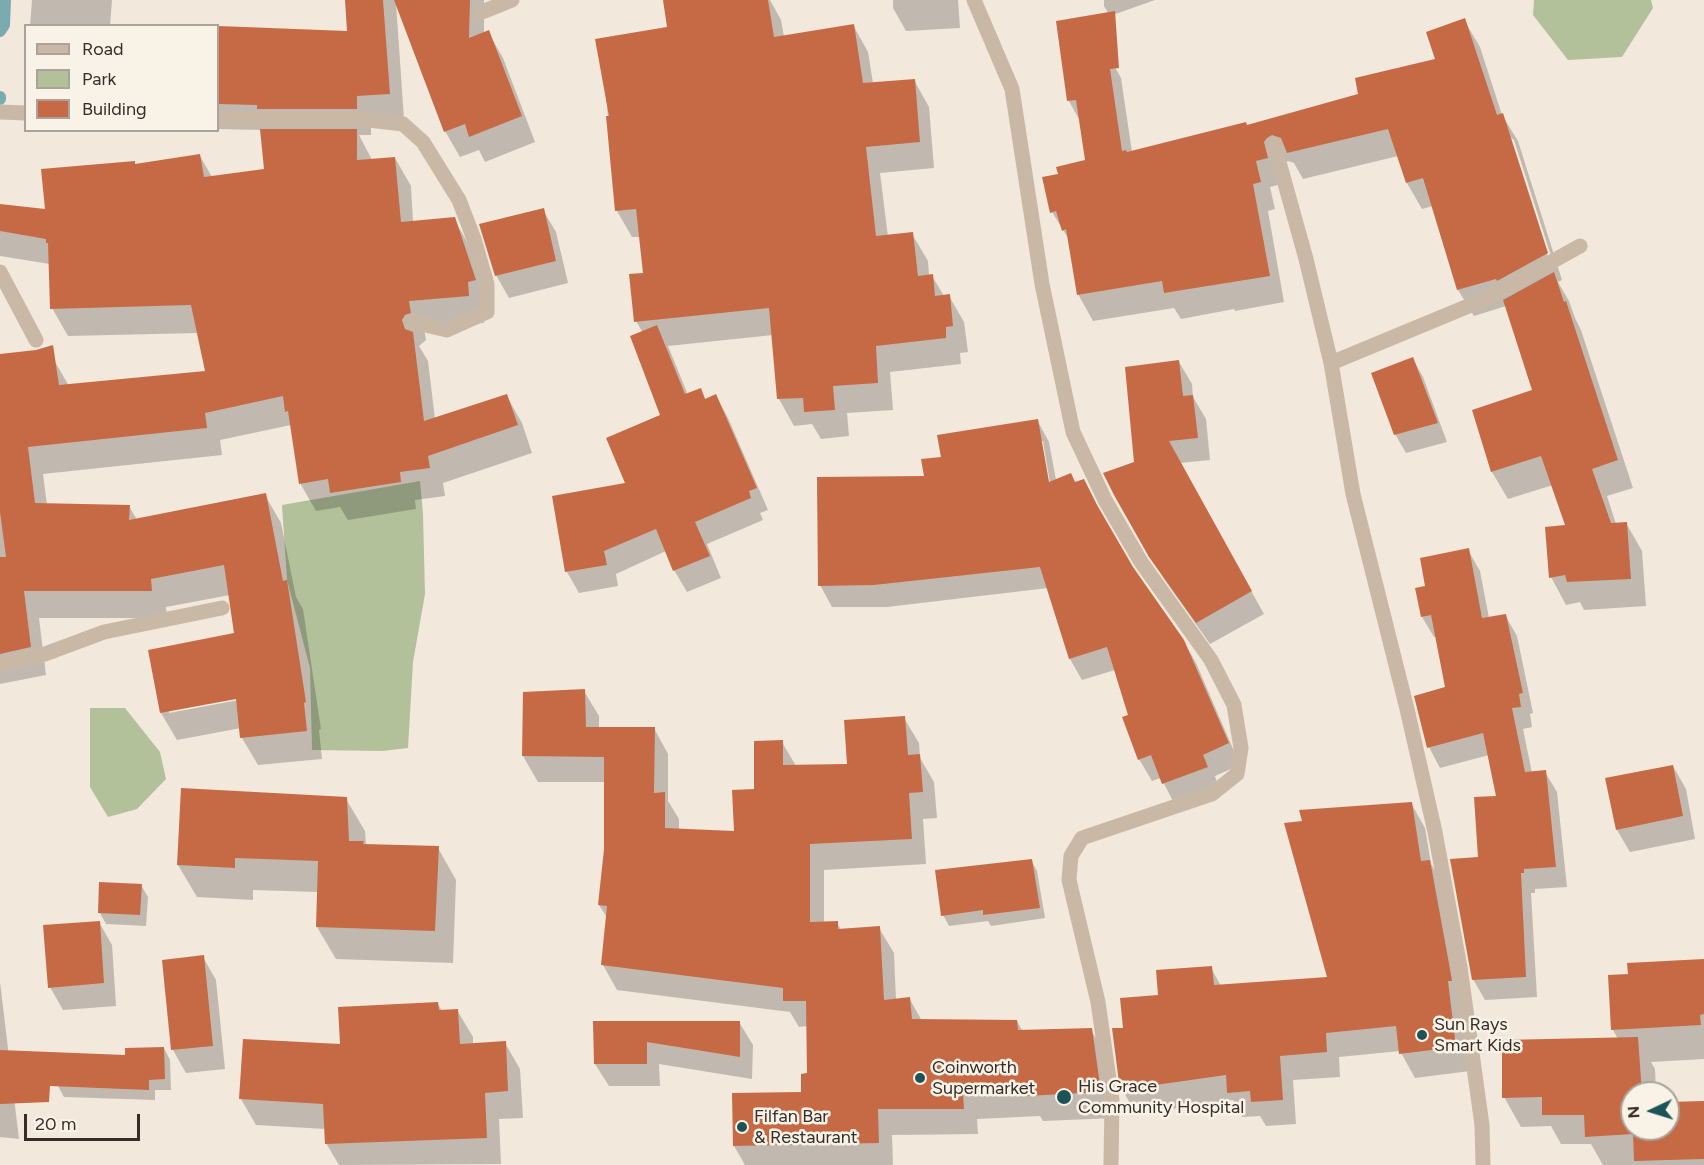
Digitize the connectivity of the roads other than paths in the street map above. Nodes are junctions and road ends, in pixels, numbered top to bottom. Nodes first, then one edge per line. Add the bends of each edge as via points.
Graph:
1 (512, 0) edge
2 (974, 0) edge
3 (482, 12) dead end
4 (0, 112) edge
5 (24, 113) edge
6 (219, 119) edge
7 (1274, 144) dead end
8 (1580, 246) dead end
9 (0, 272) edge
10 (412, 322) dead end
11 (36, 340) dead end
12 (1331, 363) junction
13 (222, 608) dead end
14 (0, 664) edge
15 (1112, 1165) edge
16 (1483, 1165) edge

1 - 3 street
2 - 15 street via 1012,89 1042,284 1073,432 1105,500 1142,562 1211,660 1234,705 1241,748 1237,774 1212,794 1082,838 1071,856 1069,880 1098,1002 1112,1100
4 - 5 street
6 - 10 street via 360,119 403,124 423,142 459,200 474,239 487,284 487,312 447,330
7 - 12 street
8 - 12 street via 1483,300
9 - 11 street
12 - 16 street via 1353,494 1415,743 1461,967 1482,1125
13 - 14 street via 104,632 45,654

